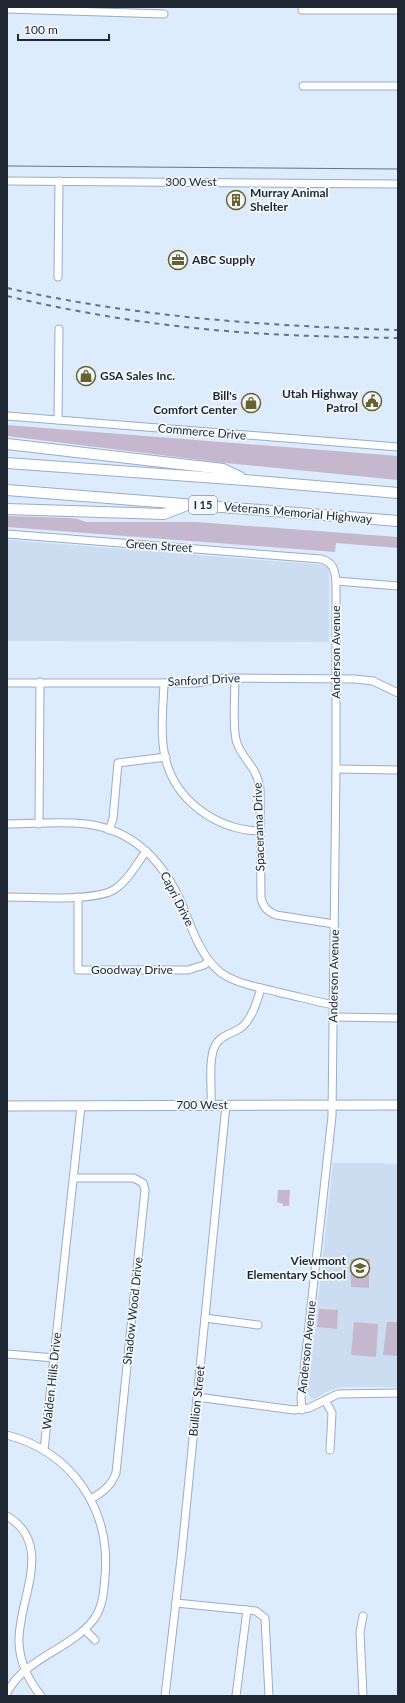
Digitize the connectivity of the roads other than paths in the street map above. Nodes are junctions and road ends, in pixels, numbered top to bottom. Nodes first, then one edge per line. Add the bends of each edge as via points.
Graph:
1 (7, 9) edge
2 (302, 10) dead end
3 (398, 10) edge
4 (164, 14) dead end
5 (303, 86) dead end
6 (398, 86) edge
7 (7, 181) edge
8 (59, 181) junction
9 (398, 184) edge
10 (58, 277) dead end
11 (60, 329) dead end
12 (7, 416) edge
13 (58, 420) junction
14 (7, 444) edge
15 (398, 447) edge
16 (7, 463) edge
17 (246, 480) junction
18 (7, 490) edge
19 (398, 492) edge
20 (191, 504) junction
21 (7, 509) edge
22 (398, 520) edge
23 (7, 534) edge
24 (310, 557) joint
25 (336, 581) junction
26 (398, 586) edge
27 (235, 678) junction
28 (336, 678) junction
29 (40, 682) junction
30 (7, 683) edge
31 (164, 683) junction
32 (398, 693) edge
33 (166, 757) junction
34 (336, 769) junction
35 (398, 770) edge
36 (7, 824) edge
37 (40, 824) junction
38 (109, 830) junction
39 (260, 831) junction
40 (146, 851) junction
41 (7, 897) edge
42 (78, 897) junction
43 (334, 924) junction
44 (209, 961) junction
45 (261, 988) junction
46 (333, 1005) junction
47 (333, 1018) junction
48 (398, 1018) edge
49 (211, 1105) junction
50 (226, 1105) junction
51 (332, 1105) junction
52 (398, 1105) edge
53 (7, 1106) edge
54 (81, 1106) junction
55 (74, 1178) junction
56 (205, 1318) junction
57 (258, 1325) dead end
58 (7, 1354) edge
59 (54, 1358) junction
60 (398, 1393) edge
61 (197, 1397) junction
62 (326, 1400) junction
63 (302, 1410) junction
64 (7, 1435) edge
65 (44, 1450) junction
66 (330, 1450) dead end
67 (91, 1499) junction
68 (7, 1516) edge
69 (176, 1603) junction
70 (247, 1610) junction
71 (363, 1616) dead end
72 (86, 1630) junction
73 (94, 1640) dead end
74 (25, 1672) junction
75 (7, 1693) edge
76 (41, 1696) edge
77 (165, 1696) edge
78 (236, 1696) edge
79 (269, 1696) edge
80 (363, 1696) edge

1 - 4 street
2 - 3 street
5 - 6 street
7 - 8 street, 300 West
8 - 9 street, 300 West
8 - 10 street
11 - 13 street
12 - 13 street, Commerce Drive
13 - 15 street, Commerce Drive
14 - 17 highway via 223,469
16 - 17 highway
17 - 19 highway
18 - 20 highway, Veterans Memorial Highway / I 15
20 - 21 highway via 164,514
20 - 22 highway, Veterans Memorial Highway / I 15
23 - 24 street, Green Street
24 - 25 street, Anderson Avenue via 330,562
25 - 26 street
25 - 28 street, Anderson Avenue
27 - 28 street, Sanford Drive
27 - 31 street, Sanford Drive
27 - 39 street, Spacerama Drive via 236,742 259,780
28 - 32 street, Sanford Drive via 373,681
28 - 34 street, Anderson Avenue
29 - 30 street, Sanford Drive
29 - 31 street, Sanford Drive
29 - 37 street
31 - 33 street via 163,735
33 - 38 street via 118,763 113,819
33 - 39 street via 180,789 199,810 221,823
34 - 35 street
34 - 43 street, Anderson Avenue
36 - 37 street, Capri Drive
37 - 38 street, Capri Drive via 85,824
38 - 40 street, Capri Drive
39 - 43 street, Spacerama Drive via 263,905 276,915
40 - 42 street via 129,875 114,890 96,896
40 - 44 street, Capri Drive via 170,879
41 - 42 street
42 - 44 street, Goodway Drive via 78,970 188,970
43 - 46 street, Anderson Avenue
44 - 45 street, Capri Drive via 219,972 232,979
45 - 46 street, Capri Drive
45 - 49 street via 248,1020 236,1031 222,1037 215,1046 211,1059
46 - 47 street, Anderson Avenue
47 - 48 street
47 - 51 street, Anderson Avenue
49 - 50 main road, 700 West
49 - 54 main road, 700 West
50 - 51 main road, 700 West
50 - 56 street, Bullion Street
51 - 52 main road, 700 West
51 - 63 street, Anderson Avenue via 301,1398
53 - 54 main road, 700 West
54 - 55 street, Walden Hills Drive
55 - 59 street, Walden Hills Drive
55 - 67 street, Shadow Wood Drive via 134,1178 143,1183 145,1190 116,1473 107,1488
56 - 57 street
56 - 61 street, Bullion Street
58 - 59 street
59 - 65 street, Walden Hills Drive
60 - 62 street via 348,1393 338,1394
61 - 63 street
61 - 69 street, Bullion Street
62 - 63 street
62 - 66 street via 332,1414
64 - 65 street
65 - 67 street via 58,1459 74,1475
67 - 72 street via 105,1542 107,1563 101,1606
68 - 74 street via 19,1526 28,1539 33,1562 20,1631 20,1651
69 - 70 street
69 - 77 street, Bullion Street
70 - 78 street
70 - 79 street via 256,1611 265,1618
71 - 80 street via 360,1632
72 - 73 street
72 - 74 street
74 - 75 street
74 - 76 street

